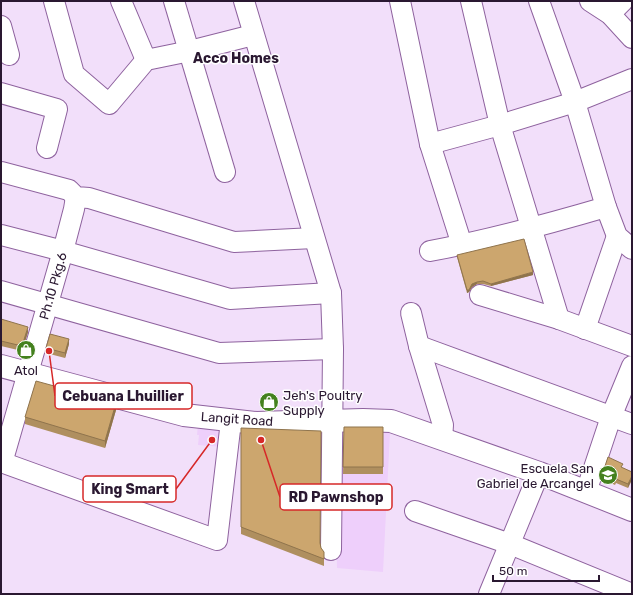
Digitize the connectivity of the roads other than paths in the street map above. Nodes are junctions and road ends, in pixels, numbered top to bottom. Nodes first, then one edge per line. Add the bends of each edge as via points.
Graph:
1 (54, 1) edge
2 (121, 1) edge
3 (174, 1) edge
4 (244, 1) edge
5 (400, 1) edge
6 (471, 1) edge
7 (538, 1) edge
8 (590, 1) edge
9 (616, 8) edge
10 (1, 26) edge
11 (253, 35) junction
12 (632, 38) edge
13 (190, 51) junction
14 (9, 55) dead end
15 (146, 60) junction
16 (632, 79) edge
17 (1, 93) edge
18 (575, 102) junction
19 (500, 125) junction
20 (430, 144) junction
21 (47, 148) dead end
22 (1, 172) edge
23 (225, 172) dead end
24 (76, 197) junction
25 (606, 207) junction
26 (531, 229) junction
27 (1, 235) edge
28 (617, 236) junction
29 (314, 238) junction
30 (462, 245) junction
31 (632, 249) edge
32 (63, 251) junction
33 (430, 251) dead end
34 (1, 291) edge
35 (331, 293) junction
36 (480, 295) dead end
37 (48, 303) junction
38 (411, 313) dead end
39 (559, 319) junction
40 (585, 329) junction
41 (419, 346) junction
42 (632, 346) edge
43 (333, 349) junction
44 (1, 366) edge
45 (632, 366) edge
46 (28, 374) junction
47 (611, 417) junction
48 (332, 420) junction
49 (231, 421) junction
50 (632, 424) edge
51 (442, 439) junction
52 (2, 463) edge
53 (539, 473) junction
54 (586, 492) junction
55 (632, 510) edge
56 (415, 511) dead end
57 (510, 544) junction
58 (331, 550) dead end
59 (489, 594) edge
60 (632, 594) edge

1 - 15 street via 74,74 109,104
2 - 15 street
3 - 13 street
4 - 11 street
5 - 20 street
6 - 19 street
7 - 18 street
8 - 9 street
9 - 12 street
10 - 14 street
11 - 13 street
11 - 29 street
13 - 15 street
13 - 23 street
16 - 18 street
17 - 21 street via 57,109
18 - 19 street
18 - 25 street
19 - 20 street
19 - 26 street
20 - 30 street
22 - 24 street via 69,190
24 - 29 street via 89,198 234,242
24 - 32 street, Ph.10 Pkg.6
25 - 26 street
25 - 28 street
26 - 30 street
26 - 39 street
27 - 32 street
28 - 31 street
28 - 40 street
29 - 35 street
30 - 33 street
32 - 35 street via 230,298
32 - 37 street, Ph.10 Pkg.6
34 - 37 street
35 - 43 street
36 - 39 street
37 - 43 street via 219,353
37 - 46 street, Ph.10 Pkg.6
38 - 41 street
39 - 40 street
40 - 42 street
41 - 47 street
41 - 51 street via 443,425
43 - 48 street
44 - 46 main road, Langit Road
45 - 47 street
46 - 49 main road, Langit Road via 184,415
46 - 52 street, Ph.10 Pkg.6
47 - 50 street
47 - 54 street
48 - 49 main road, Langit Road via 256,423
48 - 51 main road, Langit Road via 391,421
48 - 58 street
49 - 52 street via 217,540
51 - 53 main road, Langit Road
53 - 54 main road, Langit Road
53 - 57 street
54 - 55 main road, Langit Road
56 - 57 street
57 - 59 street
57 - 60 street

